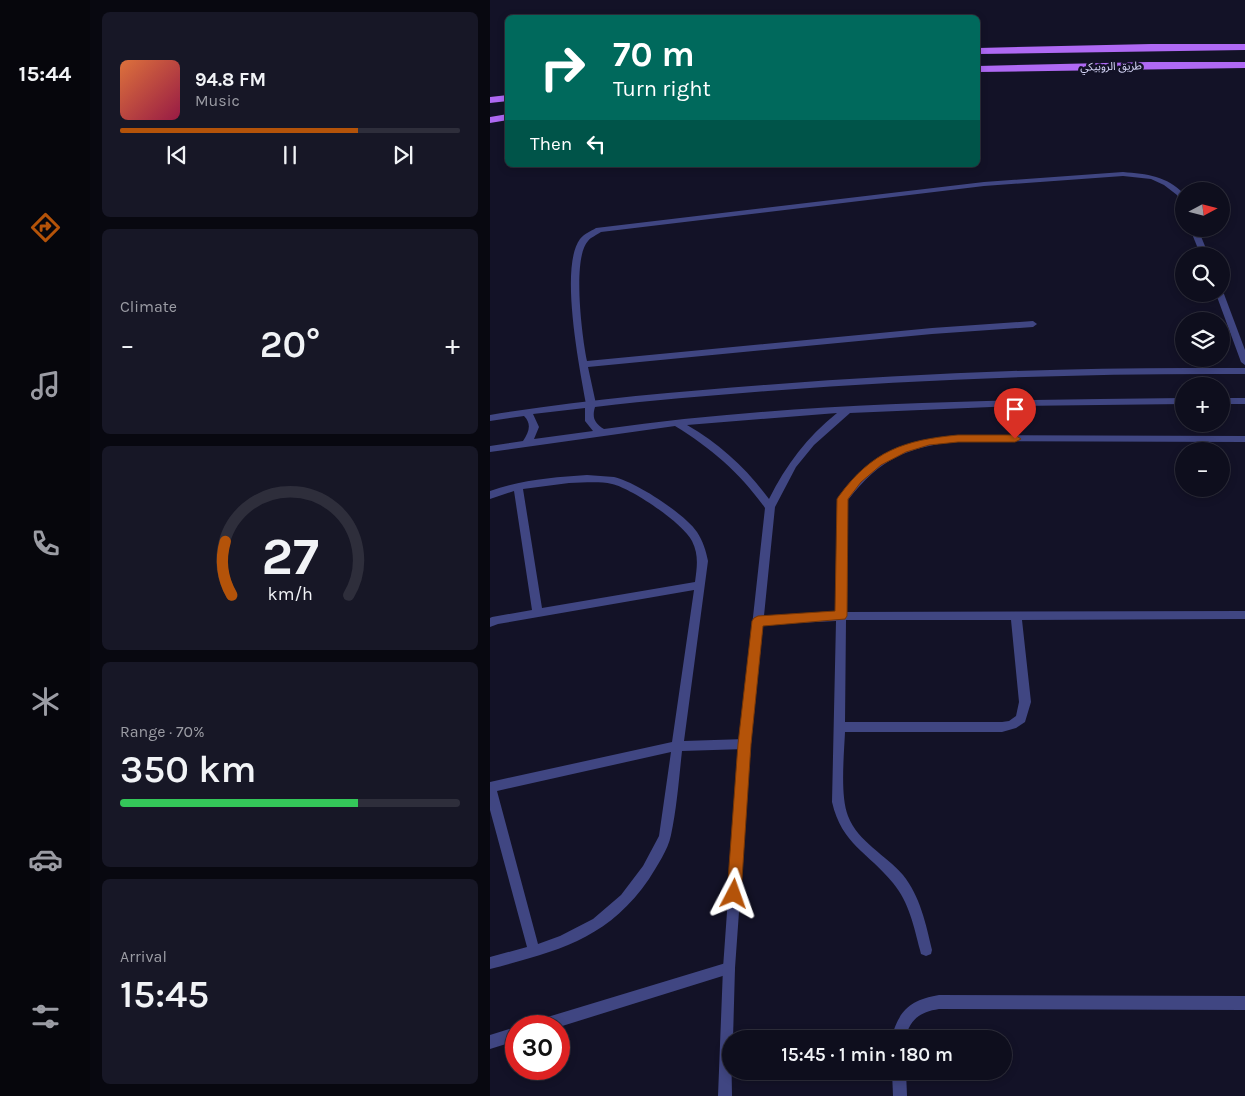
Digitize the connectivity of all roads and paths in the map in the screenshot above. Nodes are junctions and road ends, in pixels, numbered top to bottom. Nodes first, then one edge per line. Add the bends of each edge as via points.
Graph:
1 (1245, 47) edge
2 (980, 51) edge
3 (1245, 65) edge
4 (980, 69) edge
5 (505, 98) edge
6 (490, 100) edge
7 (505, 118) edge
8 (490, 120) edge
9 (1175, 190) edge
10 (1223, 302) edge
11 (1033, 324) dead end
12 (1245, 362) edge
13 (583, 364) junction
14 (1245, 371) edge
15 (1175, 401) edge
16 (1230, 401) edge
17 (1245, 401) edge
18 (591, 404) junction
19 (847, 410) junction
20 (525, 412) junction
21 (490, 418) edge
22 (678, 424) junction
23 (603, 433) junction
24 (1245, 439) edge
25 (526, 443) junction
26 (490, 449) edge
27 (518, 486) junction
28 (490, 495) edge
29 (770, 508) junction
30 (700, 585) junction
31 (538, 613) junction
32 (1245, 615) edge
33 (841, 616) junction
34 (1016, 617) junction
35 (758, 621) junction
36 (490, 623) edge
37 (839, 728) junction
38 (745, 744) junction
39 (678, 746) junction
40 (490, 787) edge
41 (926, 950) dead end
42 (534, 951) junction
43 (490, 964) edge
44 (729, 968) junction
45 (1245, 1003) edge
46 (570, 1017) edge
47 (900, 1030) edge
48 (505, 1037) edge
49 (490, 1042) edge
50 (899, 1080) edge
51 (724, 1096) edge
52 (900, 1096) edge

1 - 2 main road, طريق الروبيكي
3 - 4 main road, طريق الروبيكي
5 - 6 main road
7 - 8 main road
9 - 13 street via 1152,177 1123,174 984,184 599,230 583,242 576,262 578,328
10 - 12 street
11 - 13 street
13 - 18 street
14 - 18 street via 1026,373 739,390
15 - 19 street via 1030,402
16 - 17 street
18 - 20 street
18 - 23 street via 588,420
19 - 22 street
19 - 29 street via 820,431 799,454
20 - 21 street
20 - 25 street via 533,418 536,426
22 - 23 street
22 - 29 street via 731,460
23 - 25 street
24 - 33 street via 958,438 902,449 858,479 843,499
25 - 26 street
27 - 28 street
27 - 30 street via 587,479 624,484 690,529 699,544 703,561
27 - 31 street
29 - 35 street
30 - 31 street
30 - 39 street
31 - 36 street
32 - 34 street
33 - 34 street
33 - 35 street
33 - 37 street
34 - 37 street via 1025,702 1021,719 1012,725
35 - 38 street
37 - 41 street via 840,816 846,829 898,880 914,909
38 - 39 street
38 - 44 street
39 - 40 street
39 - 42 street via 665,836 638,886 592,927 564,942
40 - 42 street
42 - 43 street
44 - 46 street
44 - 51 street
45 - 47 street via 939,1002 923,1004 909,1013
48 - 49 street
50 - 52 street

